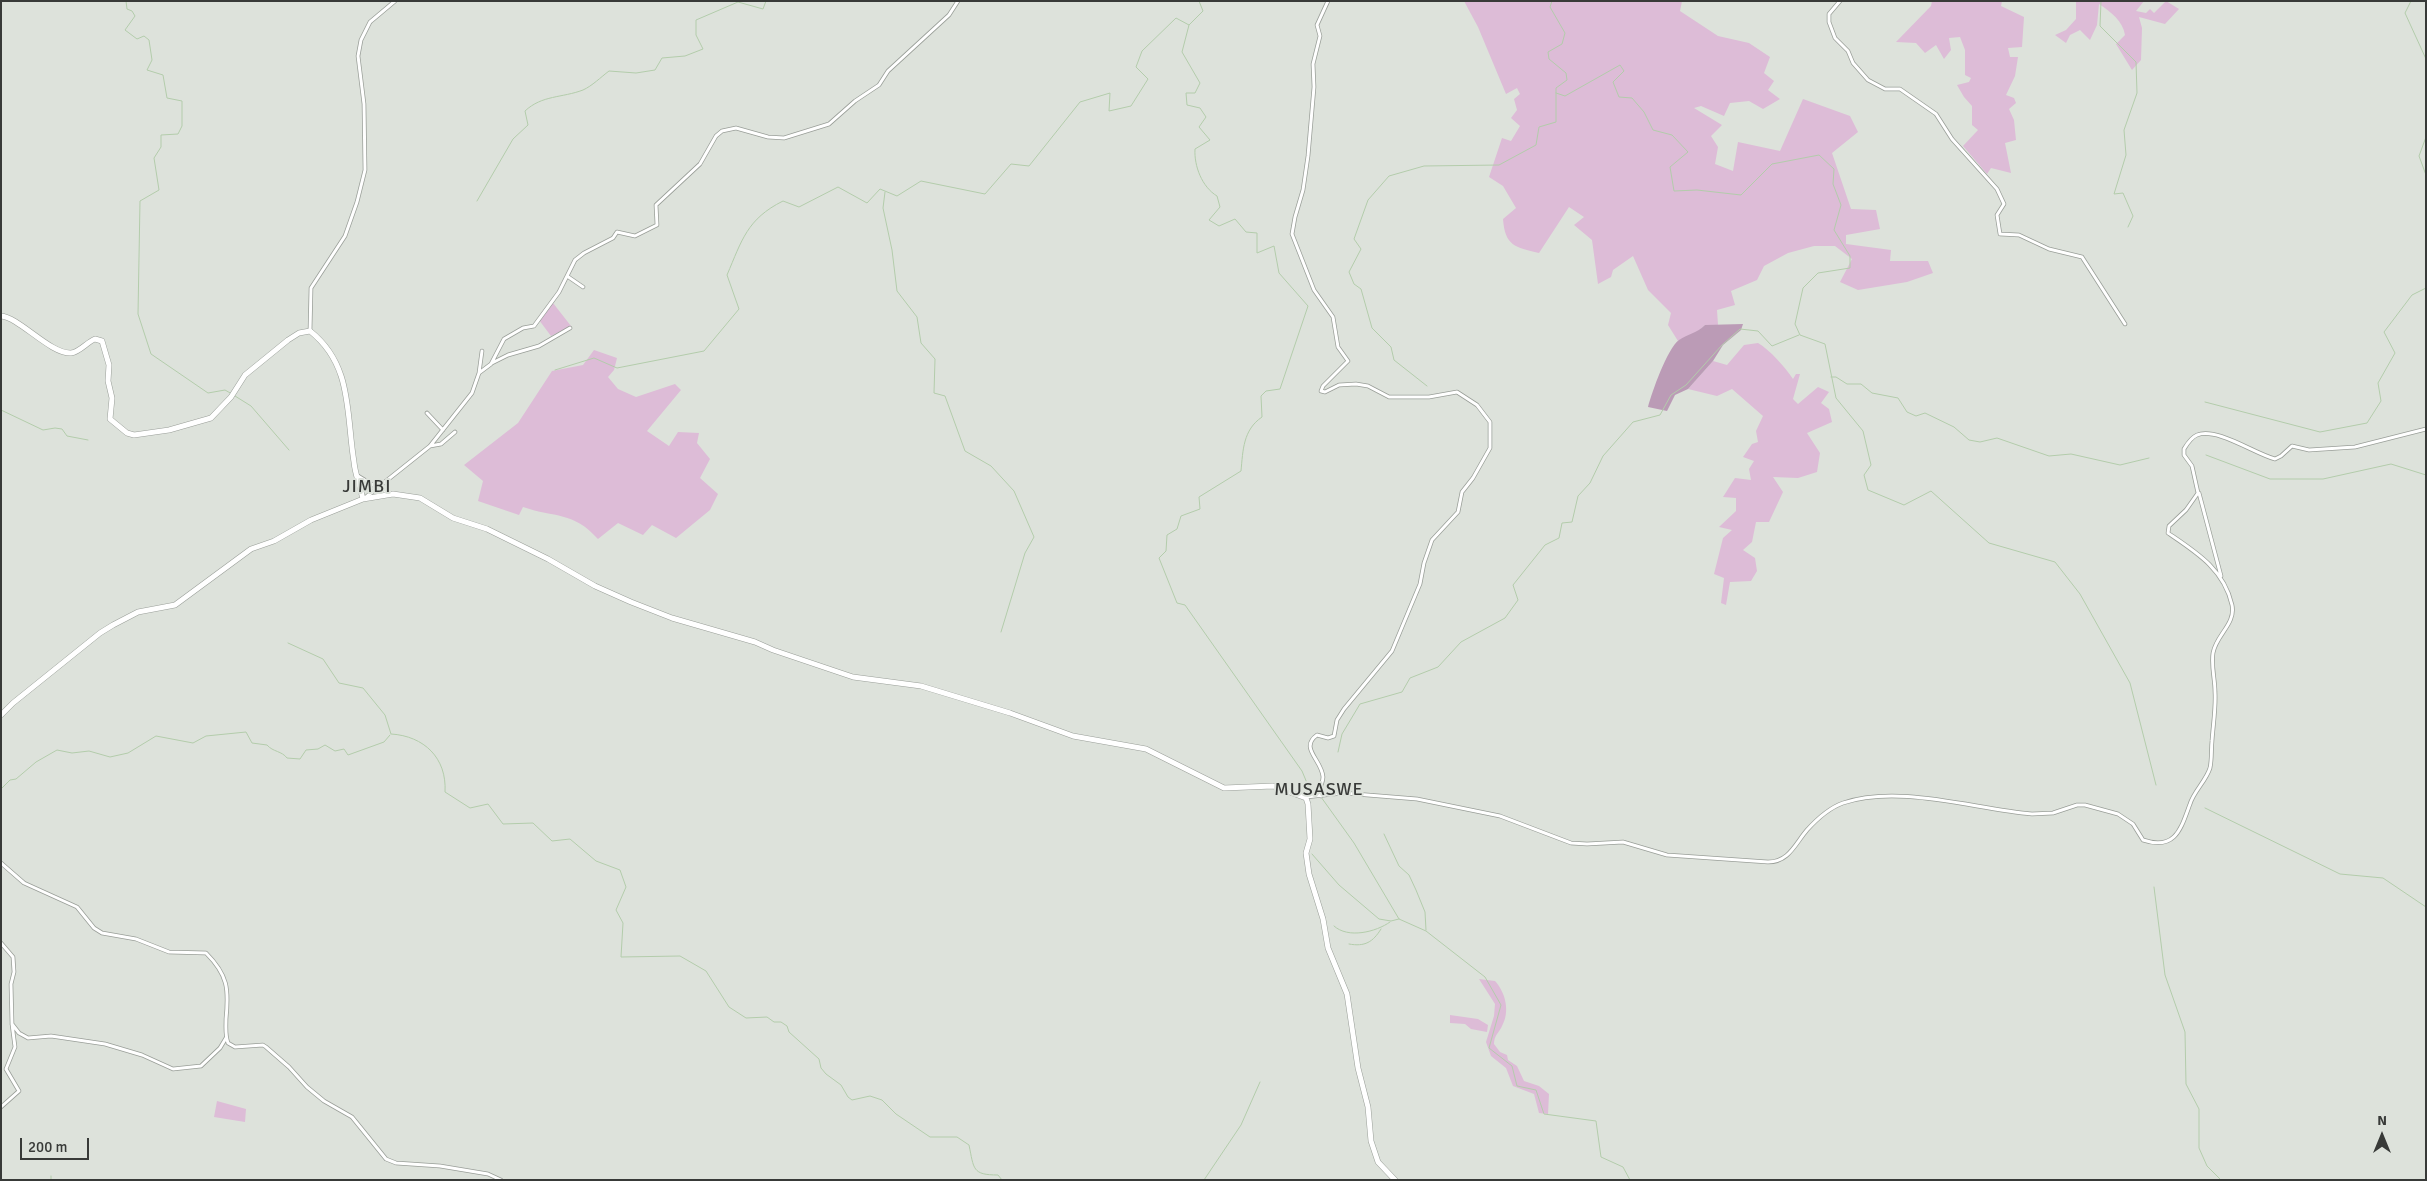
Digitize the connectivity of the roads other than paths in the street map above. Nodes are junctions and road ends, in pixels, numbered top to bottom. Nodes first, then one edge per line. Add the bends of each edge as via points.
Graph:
1 (395, 1) edge
2 (958, 1) edge
3 (1328, 1) edge
4 (1840, 1) edge
5 (567, 276) junction
6 (583, 287) dead end
7 (1, 316) edge
8 (2125, 324) dead end
9 (570, 328) dead end
10 (310, 331) junction
11 (482, 351) dead end
12 (491, 364) junction
13 (479, 373) junction
14 (426, 413) dead end
15 (2426, 429) edge
16 (443, 430) junction
17 (455, 432) dead end
18 (430, 446) junction
19 (358, 476) junction
20 (378, 488) junction
21 (2198, 493) junction
22 (393, 494) junction
23 (363, 499) junction
24 (2222, 580) junction
25 (1, 716) edge
26 (1303, 796) junction
27 (1321, 796) junction
28 (1, 863) edge
29 (1, 943) edge
30 (12, 1024) junction
31 (226, 1037) junction
32 (1, 1106) edge
33 (501, 1180) edge
34 (1395, 1180) edge

1 - 10 street via 370,22 361,40 358,56 364,104 365,170 345,236 311,288
2 - 5 street via 949,15 888,71 879,85 829,124 784,138 736,128 716,136 700,164 656,205 657,225 635,236 617,232 613,238 575,260
3 - 27 street via 1317,26 1320,36 1313,64 1308,156 1292,234 1314,290 1333,318 1334,336 1348,361 1321,391 1356,384 1368,386 1389,397 1428,397 1457,392 1488,417 1491,441 1474,478 1462,492 1458,512 1432,540 1420,584 1392,651 1344,709 1337,720 1335,734 1328,738 1317,735 1310,742 1309,748 1323,774
4 - 8 street via 1829,14 1829,22 1853,63 1868,80 1885,89 1900,89 1936,114 1952,139 2002,198 2004,204 1997,216 2000,234 2019,235 2049,249 2082,257
5 - 6 street
5 - 12 street via 560,292 534,326 523,328 504,339
7 - 10 main road via 67,352 76,351 95,339 102,341 109,365 110,419 130,435 169,430 211,418 233,395 245,375 288,340
9 - 12 street via 539,346
10 - 19 main road via 333,359 342,378
11 - 13 street
12 - 13 street
13 - 16 street via 472,394
14 - 16 street
15 - 21 street via 2354,447 2309,450 2292,446 2275,459 2225,438 2198,434 2183,450 2192,466
16 - 18 street
17 - 18 street via 441,444
18 - 20 street
19 - 20 street
19 - 23 main road
20 - 22 street
20 - 23 street
21 - 24 street
21 - 24 street via 2169,526 2168,533 2196,550
22 - 23 main road
22 - 26 main road via 420,498 453,518 488,529 595,586 672,618 749,640 853,677 921,686 1072,736 1146,749 1224,788 1273,786
23 - 25 main road via 251,549 175,605 133,614 110,627
24 - 27 street via 2232,612 2213,654 2216,706 2210,766 2192,798 2181,830 2172,838 2143,840 2133,824 2118,814 2085,805 2053,813 2032,814 1886,796 1853,800 1829,810 1782,860 1773,862 1667,855 1623,842 1586,844 1559,841 1505,818 1431,801 1351,794
26 - 27 street
26 - 34 main road via 1308,804 1310,839 1306,853 1309,874 1328,948 1344,980 1358,1068 1368,1107 1371,1141 1378,1162
28 - 31 street via 24,883 77,907 102,933 136,939 169,952 206,953 221,969 226,982
29 - 30 street via 13,958
30 - 31 street via 28,1038 51,1036 105,1044 173,1069 201,1066 220,1048
30 - 32 street via 15,1046 6,1068 19,1092
31 - 33 street via 228,1043 235,1047 266,1047 324,1101 352,1117 386,1159 497,1176

